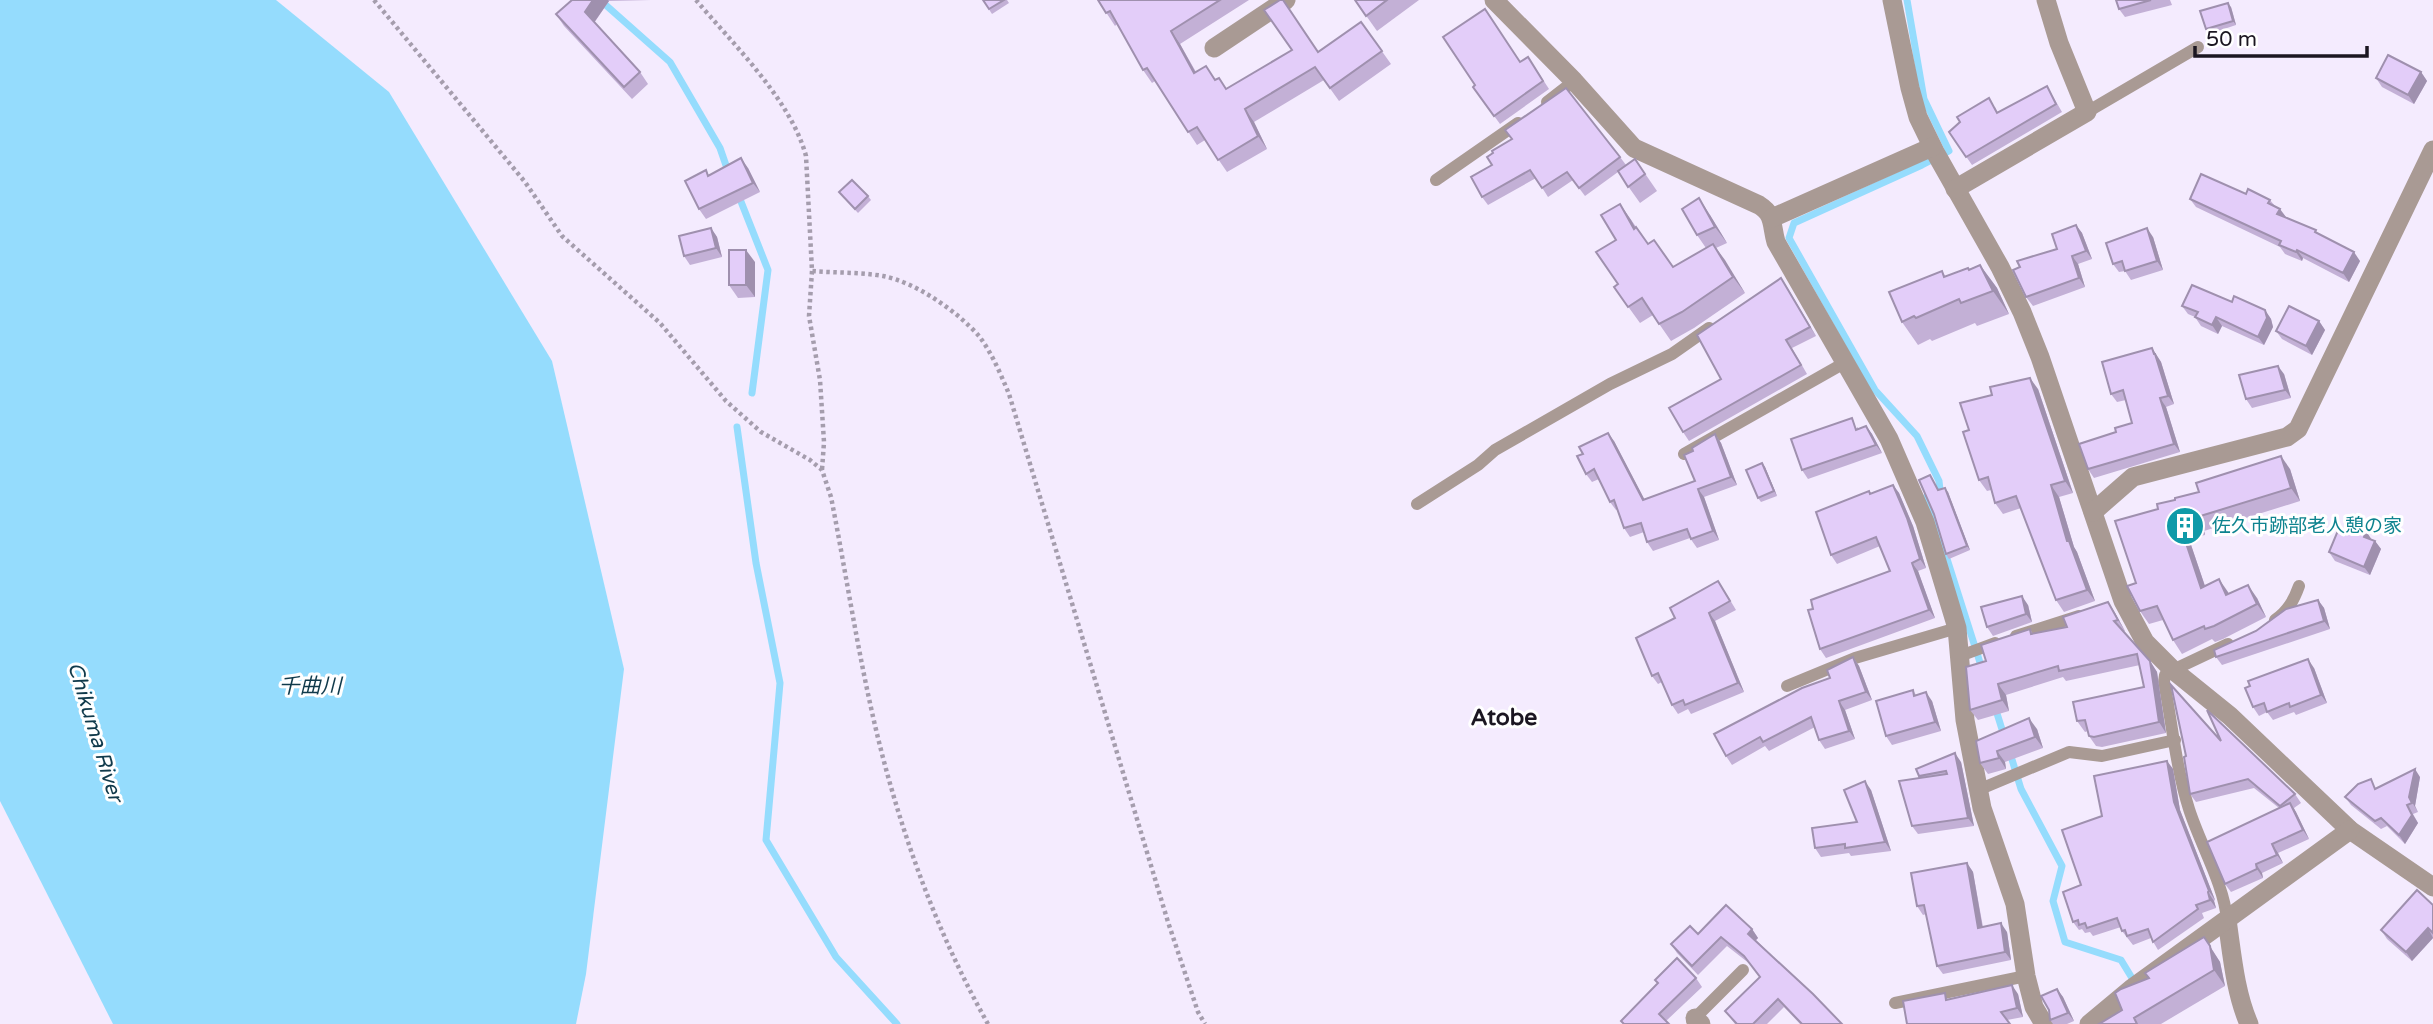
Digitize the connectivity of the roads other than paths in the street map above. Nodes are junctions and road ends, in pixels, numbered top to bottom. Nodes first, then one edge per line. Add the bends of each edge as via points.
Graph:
1 (1286, 0) edge
2 (1494, 0) edge
3 (1892, 0) edge
4 (2046, 0) edge
5 (2198, 47) dead end
6 (1214, 48) dead end
7 (1574, 81) junction
8 (2087, 112) junction
9 (2433, 150) edge
10 (1937, 155) junction
11 (1436, 180) dead end
12 (1955, 188) junction
13 (1772, 218) junction
14 (1716, 323) edge
15 (1846, 362) junction
16 (1684, 454) edge
17 (1417, 504) dead end
18 (2093, 512) junction
19 (2299, 586) dead end
20 (2110, 605) junction
21 (1958, 628) junction
22 (2264, 628) edge
23 (2242, 638) edge
24 (1970, 652) junction
25 (2173, 670) junction
26 (1787, 686) dead end
27 (2175, 740) junction
28 (1978, 790) junction
29 (2350, 830) junction
30 (2433, 887) edge
31 (2227, 920) junction
32 (1743, 970) edge
33 (2026, 976) junction
34 (1895, 1003) dead end
35 (1695, 1022) edge
36 (2044, 1024) edge
37 (2089, 1024) edge
38 (2249, 1024) edge

1 - 6 street
2 - 7 street
3 - 10 street via 1910,88
4 - 8 street
5 - 8 lane
7 - 11 lane
7 - 13 street via 1634,148 1759,205
8 - 12 street
9 - 18 street via 2298,429 2287,437 2133,477
10 - 12 street
10 - 13 street
12 - 18 street via 2040,356
13 - 15 street via 1787,274
14 - 17 lane via 1672,354 1495,450
15 - 16 lane
15 - 21 street via 1889,439 1925,522
18 - 20 street
19 - 22 lane via 2284,614
20 - 24 lane
20 - 25 street
21 - 24 street
21 - 26 lane via 1855,658
23 - 25 lane
24 - 28 street via 1965,720
25 - 27 lane via 2164,682
25 - 29 street via 2230,716
27 - 28 lane via 2102,755 2069,752
27 - 31 lane via 2188,807 2225,900
28 - 33 street via 2015,904
29 - 30 street
29 - 31 street
31 - 37 street
31 - 38 street
32 - 35 lane
33 - 34 lane
33 - 36 street

